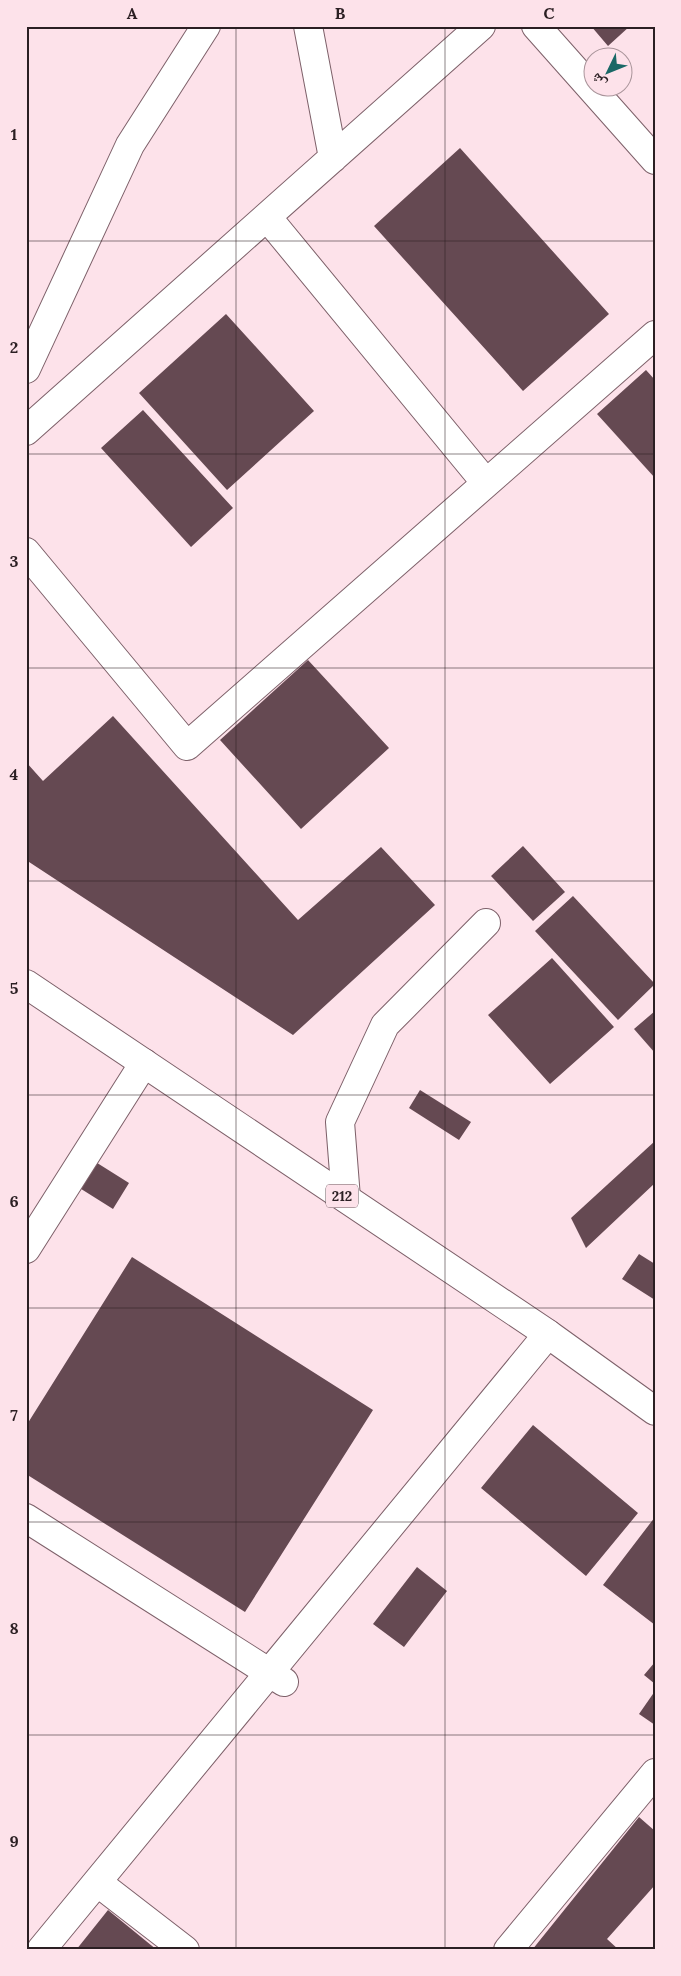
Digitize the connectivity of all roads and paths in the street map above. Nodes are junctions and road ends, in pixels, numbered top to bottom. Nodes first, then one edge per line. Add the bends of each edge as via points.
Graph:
1 (206, 26) edge
2 (308, 26) edge
3 (481, 26) edge
4 (536, 26) edge
5 (334, 158) junction
6 (655, 160) edge
7 (267, 217) junction
8 (655, 335) edge
9 (26, 369) edge
10 (26, 431) edge
11 (486, 483) junction
12 (26, 552) edge
13 (486, 923) dead end
14 (26, 984) edge
15 (144, 1063) junction
16 (346, 1198) junction
17 (26, 1249) edge
18 (548, 1334) junction
19 (655, 1411) edge
20 (26, 1518) edge
21 (277, 1678) junction
22 (655, 1773) edge
23 (97, 1882) junction
24 (41, 1950) edge
25 (185, 1950) edge
26 (508, 1950) edge

1 - 9 street via 130,145
2 - 5 street
3 - 5 street
4 - 6 street
5 - 7 street
7 - 10 street
7 - 11 street
8 - 11 street
11 - 12 street via 187,746
13 - 16 street via 385,1025 340,1122
14 - 15 street, 212
15 - 16 street, 212
15 - 17 street
16 - 18 street, 212
18 - 19 street, 212
18 - 21 street
20 - 21 street
21 - 23 street
22 - 26 street
23 - 24 street
23 - 25 street

